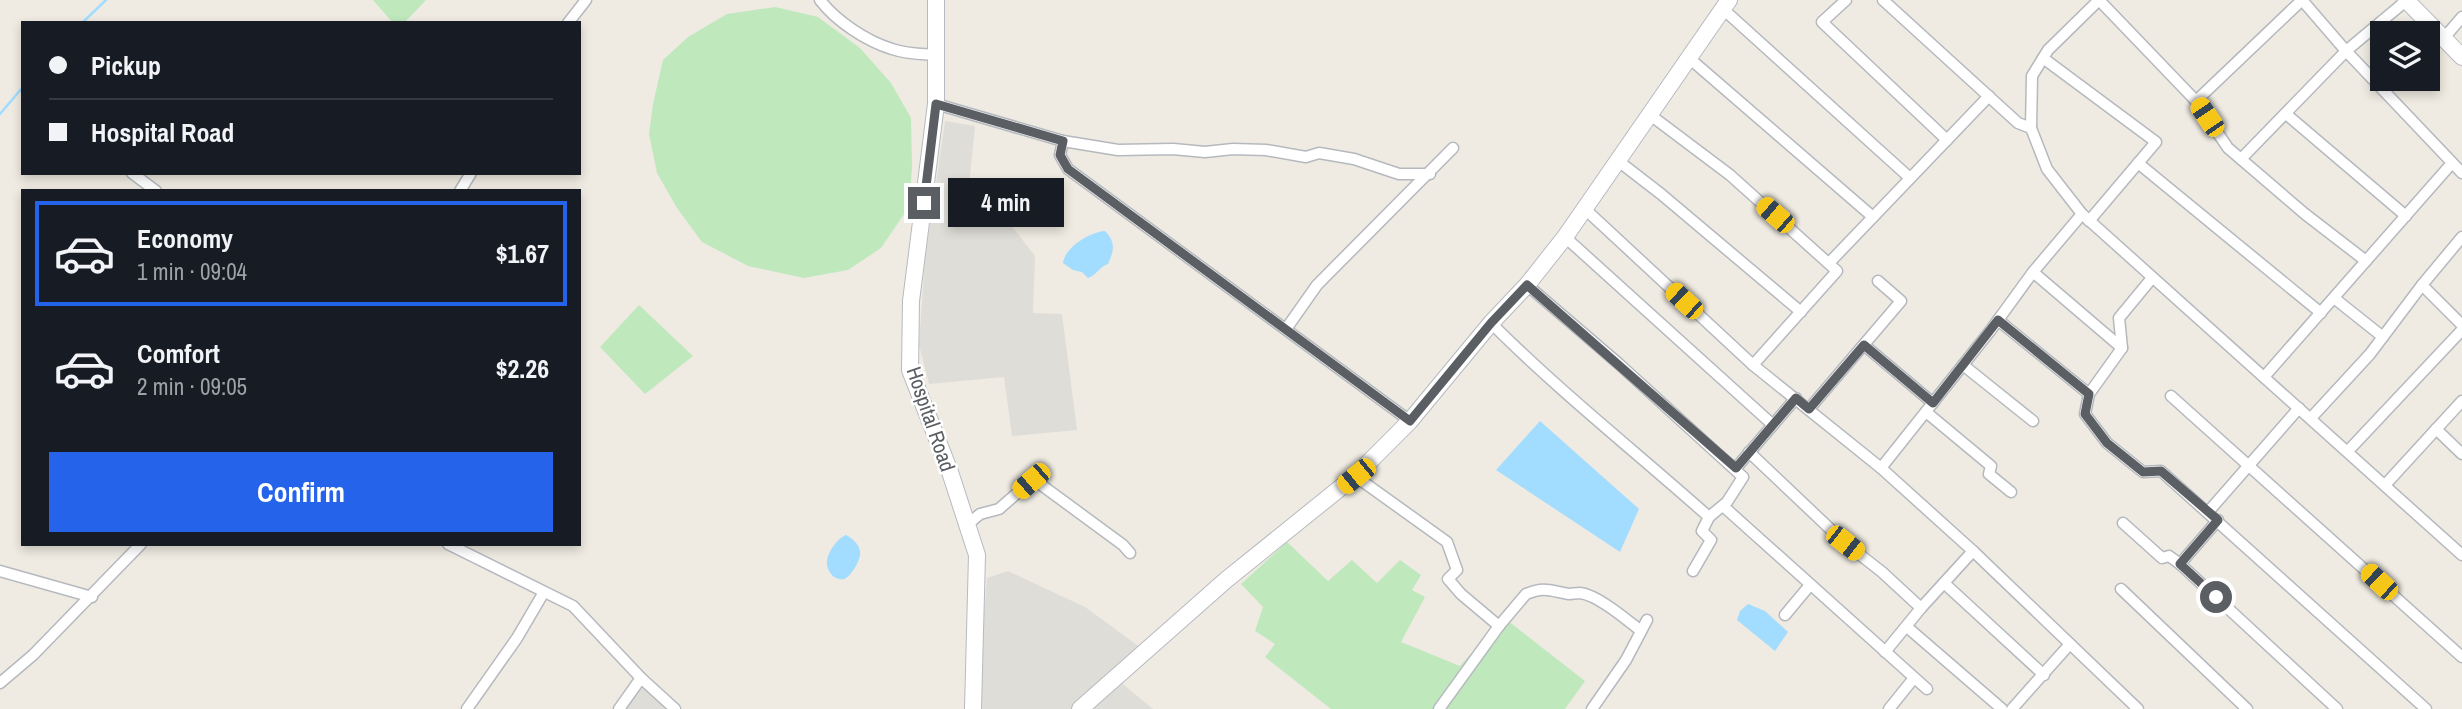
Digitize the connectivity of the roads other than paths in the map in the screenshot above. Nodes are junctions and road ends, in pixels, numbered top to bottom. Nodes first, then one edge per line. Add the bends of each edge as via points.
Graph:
1 (586, 0) edge
2 (820, 0) edge
3 (936, 0) edge
4 (1846, 0) edge
5 (1883, 0) edge
6 (2099, 0) edge
7 (2302, 0) edge
8 (2407, 0) edge
9 (1726, 4) edge
10 (2462, 17) edge
11 (570, 21) edge
12 (2444, 38) junction
13 (2346, 51) junction
14 (936, 55) junction
15 (2462, 57) edge
16 (1689, 58) junction
17 (2043, 58) junction
18 (1989, 96) junction
19 (2196, 101) junction
20 (936, 104) junction
21 (1649, 114) junction
22 (2286, 114) junction
23 (2031, 128) junction
24 (1947, 140) junction
25 (1063, 141) junction
26 (1453, 148) dead end
27 (2241, 159) junction
28 (1617, 160) junction
29 (2138, 163) junction
30 (2452, 163) junction
31 (2462, 173) edge
32 (1430, 174) junction
33 (135, 175) edge
34 (1910, 178) junction
35 (153, 189) edge
36 (1585, 209) junction
37 (2406, 216) junction
38 (2086, 217) junction
39 (1873, 218) junction
40 (1565, 237) junction
41 (2462, 237) edge
42 (2366, 261) junction
43 (1829, 263) junction
44 (2033, 272) junction
45 (2152, 278) junction
46 (1878, 281) dead end
47 (1527, 285) junction
48 (2422, 285) junction
49 (2334, 298) junction
50 (1801, 312) junction
51 (2321, 313) junction
52 (1998, 320) junction
53 (1491, 323) junction
54 (2462, 328) edge
55 (1286, 329) junction
56 (2383, 337) junction
57 (1864, 345) junction
58 (2122, 348) junction
59 (1753, 365) junction
60 (1963, 365) junction
61 (2264, 377) junction
62 (2089, 394) junction
63 (2171, 396) dead end
64 (1796, 398) junction
65 (2462, 401) edge
66 (1929, 407) junction
67 (2299, 408) junction
68 (1809, 409) junction
69 (2311, 418) junction
70 (1410, 421) junction
71 (2033, 421) dead end
72 (1773, 425) junction
73 (2436, 429) junction
74 (1749, 452) junction
75 (2348, 452) junction
76 (2462, 454) edge
77 (2248, 466) junction
78 (1736, 468) junction
79 (1881, 468) junction
80 (1356, 476) junction
81 (2385, 485) junction
82 (2011, 492) dead end
83 (1723, 506) junction
84 (2208, 512) junction
85 (1709, 517) junction
86 (2218, 520) junction
87 (2123, 523) dead end
88 (967, 525) junction
89 (139, 546) edge
90 (453, 546) edge
91 (1973, 551) junction
92 (1130, 553) dead end
93 (2462, 555) edge
94 (2180, 564) junction
95 (0, 571) edge
96 (1693, 571) dead end
97 (1944, 583) junction
98 (1810, 585) junction
99 (2120, 589) dead end
100 (544, 592) junction
101 (93, 597) junction
102 (1921, 608) junction
103 (1785, 615) dead end
104 (1647, 620) dead end
105 (1499, 626) junction
106 (1907, 627) junction
107 (1641, 631) junction
108 (2070, 645) junction
109 (1885, 652) junction
110 (2462, 657) edge
111 (2044, 675) junction
112 (641, 677) junction
113 (1914, 678) junction
114 (0, 683) edge
115 (1927, 689) dead end
116 (2016, 705) edge
117 (467, 709) edge
118 (619, 709) edge
119 (675, 709) edge
120 (973, 709) edge
121 (1080, 709) edge
122 (1439, 709) edge
123 (1592, 709) edge
124 (1889, 709) edge
125 (2002, 709) edge
126 (2031, 709) edge
127 (2138, 709) edge
128 (2247, 709) edge
129 (2337, 709) edge
130 (2425, 709) edge

1 - 11 street
2 - 14 street via 855,30 891,49
3 - 14 street, Hospital Road
4 - 24 street via 1822,22
5 - 18 street
6 - 17 street
6 - 19 street
7 - 13 street
7 - 19 street
8 - 12 street
8 - 13 street
9 - 16 street
9 - 34 street
10 - 12 street
12 - 15 street
13 - 22 street
13 - 30 street
14 - 20 street, Hospital Road
16 - 21 street
16 - 39 street
17 - 23 street via 2032,76
17 - 29 street via 2156,142
18 - 23 street
18 - 24 street
19 - 27 street via 2228,148
20 - 25 street
20 - 88 street, Hospital Road via 911,301 910,370
21 - 28 street
21 - 43 street via 1730,176
22 - 27 street
22 - 37 street
23 - 38 street via 2047,169
24 - 34 street
25 - 32 street via 1118,150 1266,150 1306,157 1319,153 1399,174
25 - 55 street via 1060,155 1068,169
26 - 32 street
27 - 42 street
28 - 36 street
28 - 50 street
29 - 38 street
29 - 51 street
30 - 31 street
30 - 37 street
32 - 55 street via 1317,285
33 - 35 street
34 - 39 street
36 - 40 street
36 - 59 street
37 - 42 street
38 - 44 street
38 - 45 street
39 - 43 street
40 - 47 street
40 - 72 street
41 - 48 street
42 - 49 street
43 - 50 street via 1837,271
44 - 52 street
44 - 58 street
45 - 58 street via 2119,318
45 - 61 street
46 - 57 street via 1901,301
47 - 53 street
47 - 78 street
48 - 54 street
48 - 56 street
49 - 51 street
49 - 56 street
50 - 59 street
51 - 61 street
52 - 60 street
52 - 62 street
53 - 70 street
53 - 85 street
54 - 75 street
55 - 70 street
56 - 69 street
57 - 66 street
57 - 68 street
58 - 62 street
59 - 64 street
60 - 66 street
60 - 71 street
61 - 67 street
62 - 84 street via 2085,414 2107,443 2143,472 2161,471
63 - 77 street
64 - 68 street
64 - 72 street
65 - 73 street
66 - 79 street
66 - 82 street via 1992,466 1989,474
67 - 69 street
67 - 77 street
68 - 79 street
69 - 75 street
70 - 80 street
72 - 74 street
73 - 76 street
73 - 81 street
74 - 78 street
74 - 102 street
75 - 81 street
77 - 84 street
77 - 110 street
78 - 83 street via 1743,477
79 - 91 street
80 - 105 street via 1447,542 1457,569 1448,579
80 - 121 street via 1226,580
81 - 93 street
83 - 85 street
83 - 98 street
84 - 86 street
85 - 96 street via 1702,531 1712,540
86 - 94 street
86 - 130 street
87 - 94 street via 2162,558 2169,556
88 - 92 street via 980,514 999,509 1036,481
88 - 120 street, Hospital Road via 977,555
89 - 101 street
90 - 100 street
91 - 97 street
91 - 108 street
94 - 129 street
95 - 101 street
97 - 102 street
97 - 111 street
98 - 103 street
98 - 109 street
99 - 128 street
100 - 112 street via 573,606
100 - 117 street
101 - 114 street
102 - 106 street
104 - 107 street
105 - 107 street via 1526,594 1547,589 1593,598
105 - 122 street
106 - 109 street
106 - 125 street
107 - 123 street
108 - 111 street
108 - 127 street
109 - 113 street
111 - 116 street
112 - 118 street
112 - 119 street
113 - 115 street
113 - 124 street
116 - 126 street

